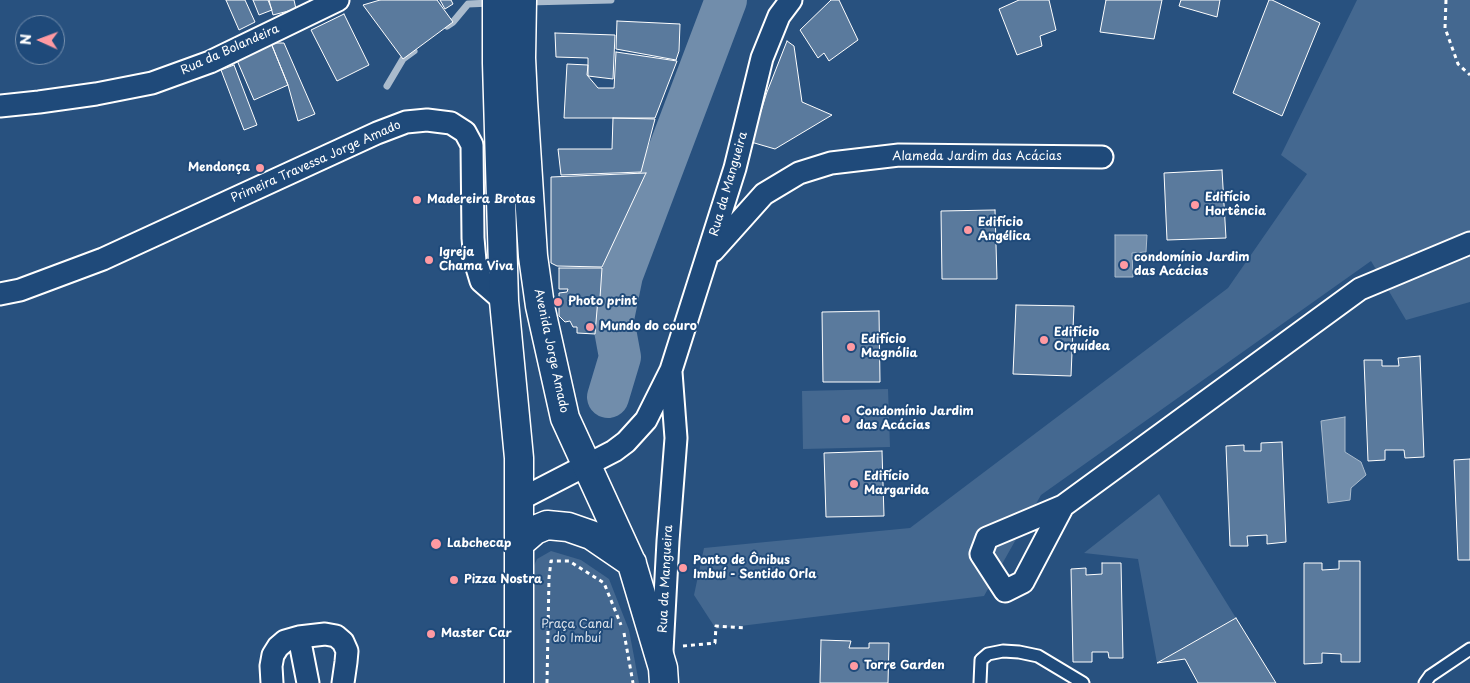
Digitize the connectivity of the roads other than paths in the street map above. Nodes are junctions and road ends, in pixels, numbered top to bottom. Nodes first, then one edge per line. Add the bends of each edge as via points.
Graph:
1 (338, 0) edge
2 (497, 0) edge
3 (522, 0) edge
4 (791, 0) edge
5 (509, 61) junction
6 (0, 106) edge
7 (1102, 157) dead end
8 (1470, 243) edge
9 (707, 257) junction
10 (0, 294) edge
11 (504, 301) junction
12 (671, 370) junction
13 (586, 465) junction
14 (519, 500) junction
15 (1063, 506) dead end
16 (520, 543) junction
17 (632, 564) junction
18 (299, 637) junction
19 (1470, 650) edge
20 (663, 666) edge
21 (1430, 681) edge
22 (272, 683) edge
23 (308, 683) edge
24 (343, 683) edge
25 (519, 683) edge
26 (980, 683) edge
27 (1083, 683) edge

1 - 6 street, Rua da Bolandeira via 210,62 152,83
2 - 5 main road, Avenida Jorge Amado
3 - 5 main road, Avenida Jorge Amado
4 - 9 street, Rua da Mangueira via 779,16 762,58 735,168
5 - 11 main road, Avenida Jorge Amado
5 - 13 main road, Avenida Jorge Amado via 540,306 565,418
7 - 9 street, Alameda Jardim das Acácias via 899,155 830,163 799,173 764,194
8 - 15 street via 1360,289
9 - 12 street, Rua da Mangueira
10 - 11 street, Primeira Travessa Jorge Amado via 20,290 103,259 377,133 406,122 427,120 451,123 465,132 472,145 475,261 481,281
11 - 14 main road, Avenida Jorge Amado via 519,458
12 - 13 street, Rua da Mangueira via 646,420 626,442
12 - 20 street, Rua da Mangueira via 676,438
13 - 14 street, Rua da Mangueira
13 - 17 main road, Avenida Jorge Amado
14 - 16 main road, Avenida Jorge Amado
16 - 17 main road via 547,524 568,527 591,535
16 - 25 main road, Avenida Jorge Amado
17 - 20 main road, Avenida Jorge Amado
18 - 22 street via 285,641 273,655
18 - 23 street
18 - 24 street via 325,634 336,636 343,642 347,651
19 - 21 lane
26 - 27 lane via 981,660 988,654 1003,652 1038,656

